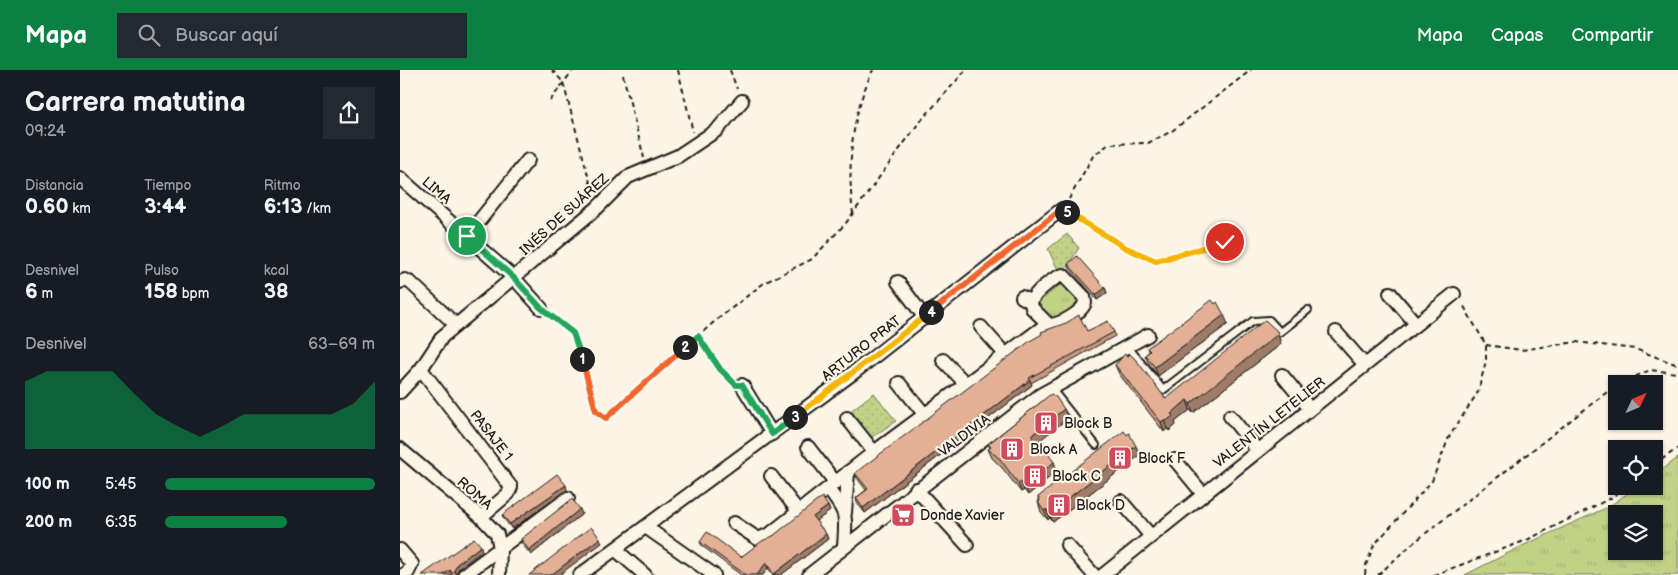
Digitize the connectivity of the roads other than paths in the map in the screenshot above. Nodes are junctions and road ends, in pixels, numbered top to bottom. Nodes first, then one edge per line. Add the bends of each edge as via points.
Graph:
1 (742, 101) road end
2 (528, 160) dead end
3 (401, 180) edge
4 (1062, 209) road end
5 (467, 236) junction
6 (514, 278) junction
7 (400, 282) edge
8 (898, 282) dead end
9 (1390, 293) dead end
10 (1454, 294) road end
11 (541, 308) road end
12 (1308, 310) dead end
13 (925, 318) junction
14 (1047, 324) junction
15 (1416, 324) junction
16 (456, 325) junction
17 (981, 327) dead end
18 (1336, 332) dead end
19 (1148, 335) dead end
20 (1128, 347) junction
21 (1005, 354) junction
22 (943, 360) dead end
23 (1365, 365) junction
24 (421, 369) junction
25 (1282, 376) dead end
26 (899, 383) dead end
27 (966, 384) junction
28 (742, 385) road end
29 (1051, 388) junction
30 (400, 392) edge
31 (1310, 409) junction
32 (925, 415) junction
33 (1230, 416) dead end
34 (847, 418) dead end
35 (772, 434) junction
36 (1096, 445) dead end
37 (808, 447) dead end
38 (400, 449) edge
39 (1258, 450) junction
40 (874, 452) junction
41 (1174, 460) dead end
42 (848, 472) junction
43 (771, 476) dead end
44 (832, 486) junction
45 (916, 489) junction
46 (1203, 494) junction
47 (568, 498) dead end
48 (1121, 501) dead end
49 (798, 511) junction
50 (845, 513) junction
51 (481, 517) junction
52 (734, 523) dead end
53 (647, 528) junction
54 (1150, 535) junction
55 (1067, 544) dead end
56 (844, 546) junction
57 (967, 546) dead end
58 (500, 548) junction
59 (400, 550) edge
60 (616, 550) junction
61 (403, 575) edge
62 (464, 575) edge
63 (499, 575) edge
64 (580, 575) edge
65 (645, 575) edge
66 (714, 575) edge
67 (809, 575) edge
68 (1094, 575) edge
69 (1103, 575) edge

1 - 6 street, INÉS DE SUÁREZ via 717,130 678,156 628,177 597,208
2 - 5 street
3 - 5 street, LIMA
4 - 13 street, ARTURO PRAT
5 - 6 street, LIMA
6 - 11 street, LIMA
6 - 16 street, INÉS DE SUÁREZ
7 - 16 street via 411,283
8 - 13 street
9 - 15 street
10 - 15 street, VALENTÍN LETELIER
12 - 20 lane via 1280,332 1269,320 1253,321 1163,390
13 - 35 street, ARTURO PRAT
14 - 14 street via 1026,300 1063,275 1084,297 1085,305 1059,324
14 - 21 street
15 - 23 street, VALENTÍN LETELIER
16 - 24 street, INÉS DE SUÁREZ via 442,337
17 - 21 street
18 - 23 street
19 - 20 street, VALDIVIA
20 - 29 street, VALDIVIA
21 - 27 street
22 - 27 street
23 - 31 street, VALENTÍN LETELIER
24 - 30 street, INÉS DE SUÁREZ
24 - 51 street, PASAJE 1 via 511,487 508,494
25 - 31 street
26 - 32 street
27 - 32 street
28 - 35 street
29 - 36 lane
29 - 45 street, VALDIVIA
31 - 39 street, VALENTÍN LETELIER
32 - 40 street
33 - 39 street
34 - 40 street
35 - 53 street, ARTURO PRAT
37 - 44 street
38 - 51 street, ROMA
39 - 46 street, VALENTÍN LETELIER
40 - 42 street
41 - 46 street
42 - 44 street
42 - 50 street
43 - 49 street
44 - 49 street
44 - 50 street
45 - 56 street, VALDIVIA
45 - 57 street
46 - 54 street, VALENTÍN LETELIER
47 - 58 street
48 - 54 street
49 - 52 street via 758,539
50 - 56 street
51 - 58 street, ROMA via 497,534
53 - 60 street, ARTURO PRAT
53 - 66 street
54 - 69 street, VALENTÍN LETELIER
55 - 68 street
56 - 67 street, VALDIVIA
58 - 62 street
58 - 63 street, ROMA
59 - 61 street via 412,564
60 - 64 street, ARTURO PRAT
60 - 65 street

